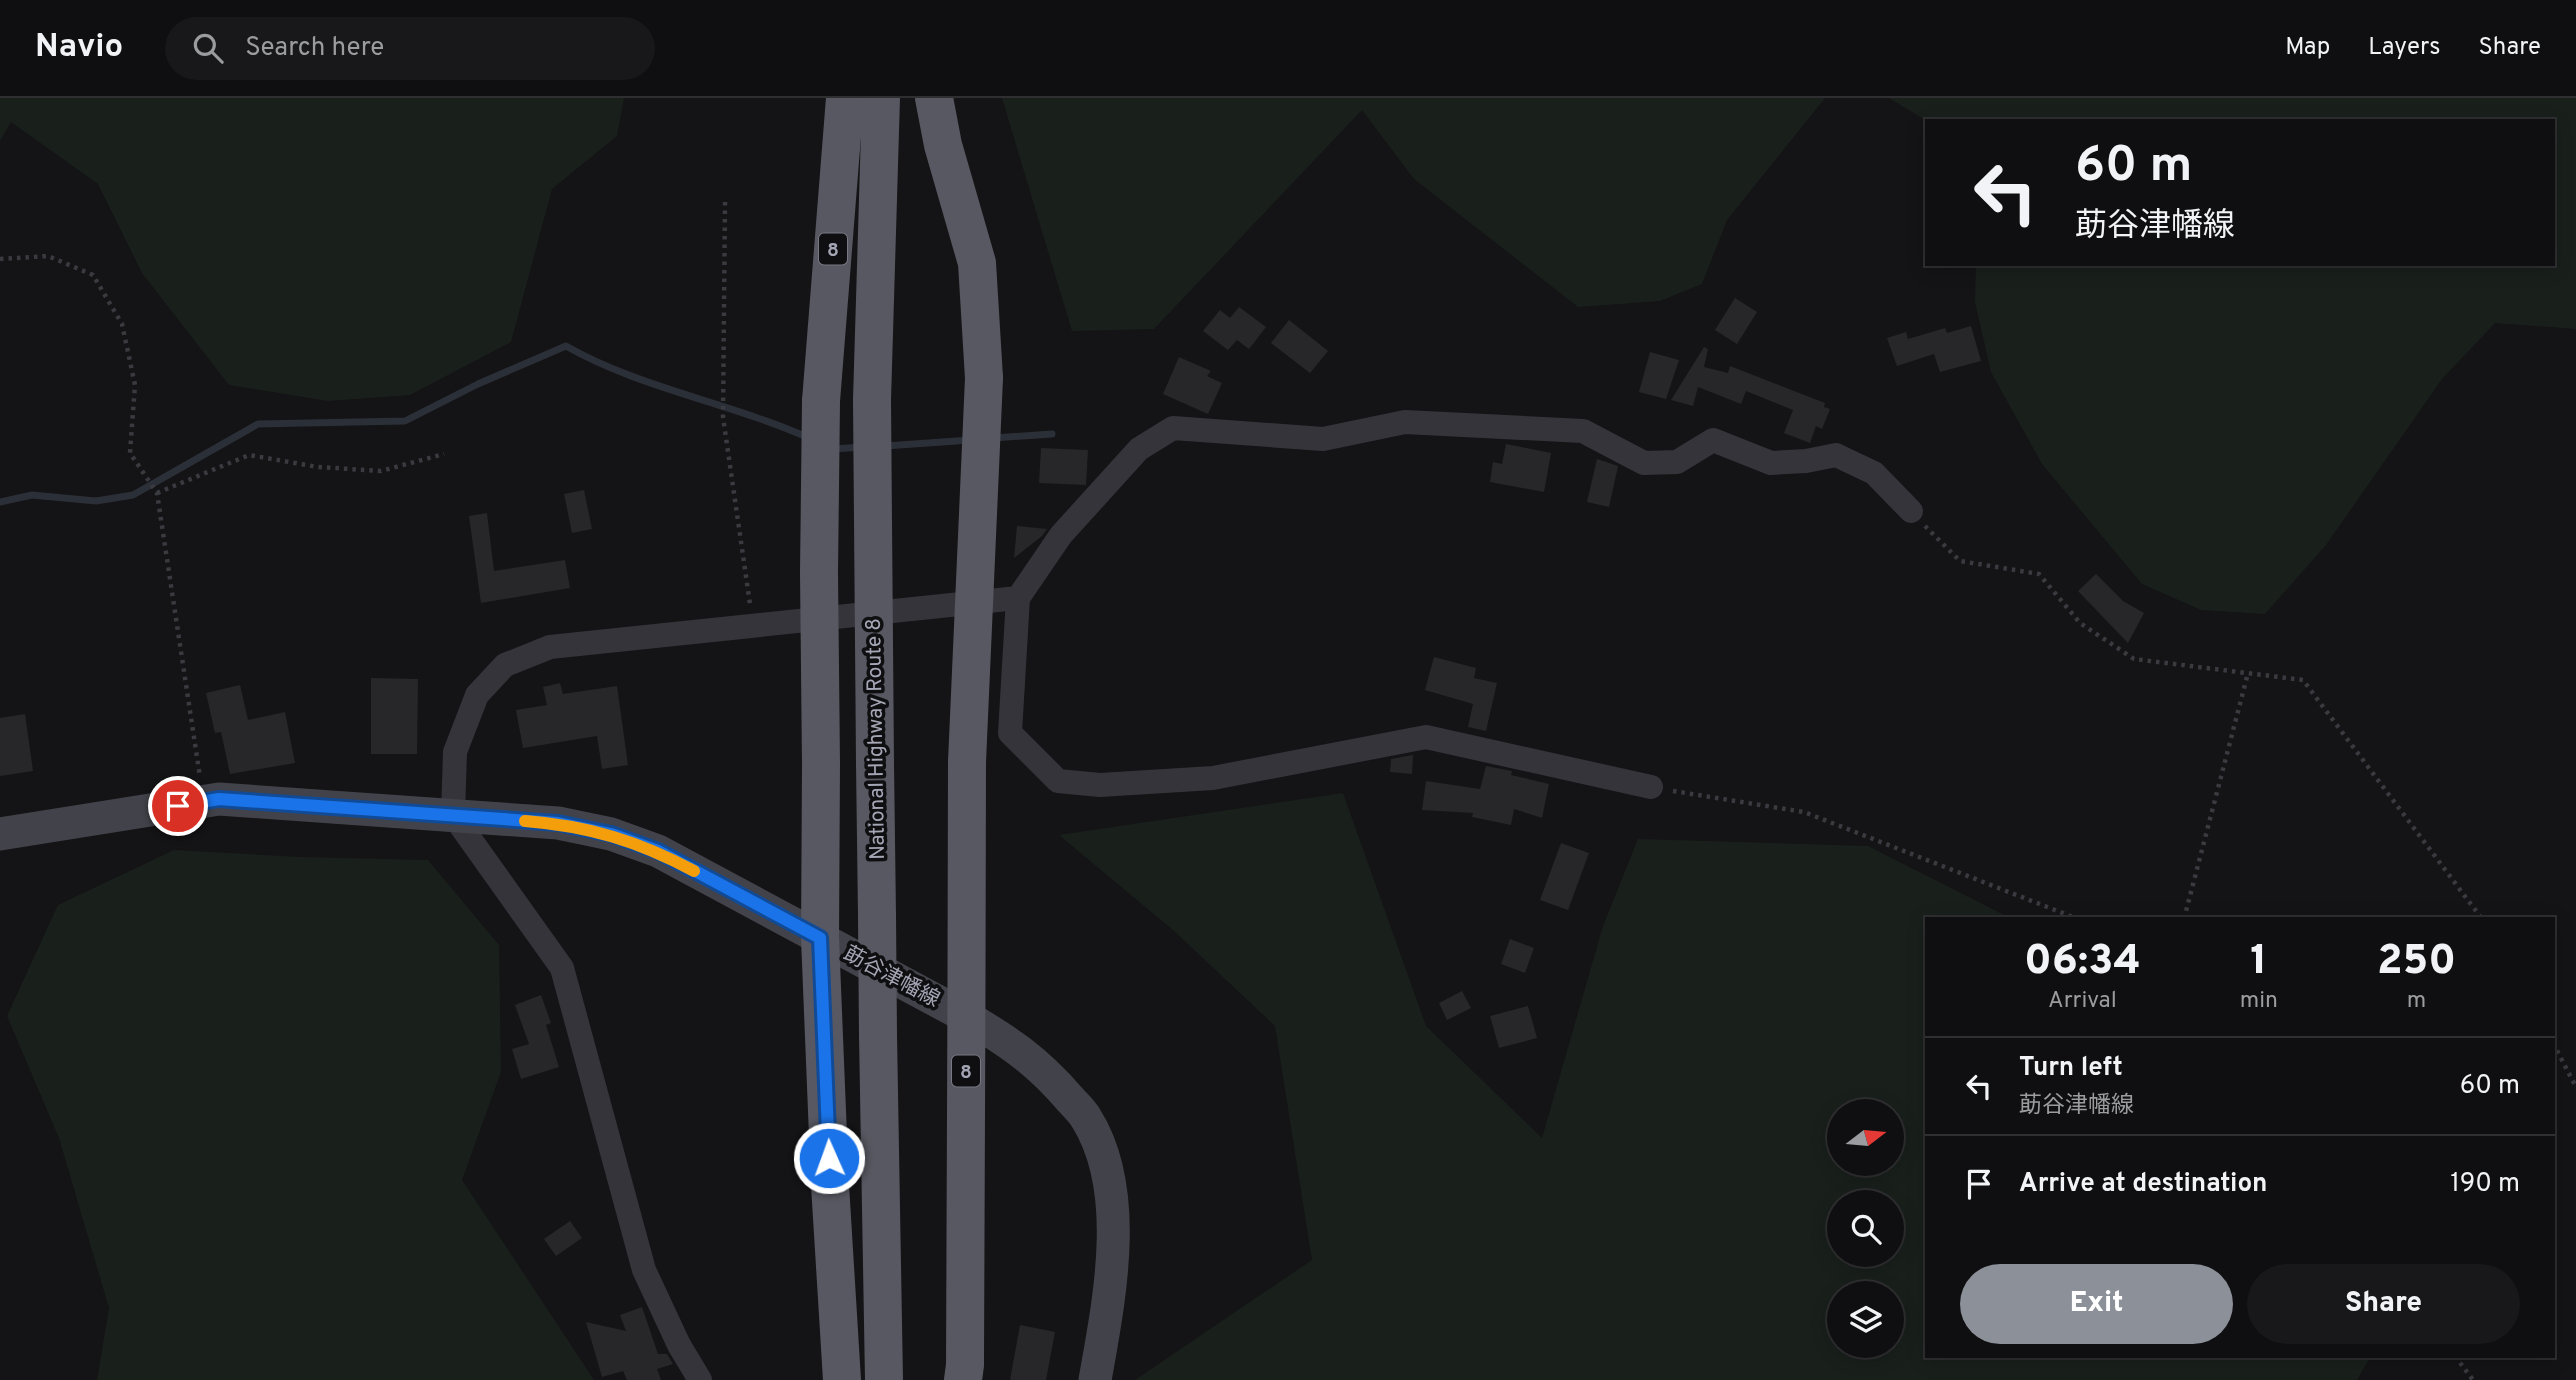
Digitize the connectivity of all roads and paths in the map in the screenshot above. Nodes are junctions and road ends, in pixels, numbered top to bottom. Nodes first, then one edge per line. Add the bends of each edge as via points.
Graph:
1 (845, 98) edge
2 (881, 98) edge
3 (934, 98) edge
4 (725, 202) dead end
5 (0, 258) edge
6 (444, 454) dead end
7 (158, 493) junction
8 (1911, 512) joint
9 (1018, 598) junction
10 (753, 625) junction
11 (2248, 673) junction
12 (1651, 788) joint
13 (203, 802) junction
14 (453, 815) junction
15 (0, 834) edge
16 (2073, 917) edge
17 (2185, 917) edge
18 (2481, 917) edge
19 (820, 938) junction
20 (965, 1016) junction
21 (2555, 1047) edge
22 (2576, 1087) edge
23 (2456, 1358) edge
24 (700, 1380) edge
25 (842, 1380) edge
26 (884, 1380) edge
27 (963, 1380) edge
28 (1095, 1380) edge
29 (2473, 1380) edge

1 - 19 highway, 8, bridge via 821,401
2 - 26 highway, National Highway Route 8 / 8, bridge via 872,400
3 - 20 highway, 8, bridge via 976,263 984,378 967,762
4 - 10 path via 723,417
5 - 7 path via 48,256 93,275 121,324 135,385 130,453
6 - 7 path via 381,471 318,467 249,454
7 - 13 path
8 - 9 street via 1874,473 1836,455 1771,463 1713,440 1677,462 1644,463 1583,431 1405,422 1323,439 1173,428 1139,449 1070,525
8 - 11 path via 1959,561 2039,574 2080,623 2134,659
9 - 10 street
9 - 12 street via 1010,733 1058,781 1100,785 1213,778 1426,737
10 - 14 street via 550,647 505,665 477,695 456,752
11 - 17 path
11 - 18 path via 2303,680
12 - 16 path via 1804,812
13 - 14 main road, 莇谷津幡線 via 219,799
13 - 15 main road, 莇谷津幡線
14 - 19 main road, 莇谷津幡線 via 558,823 611,834 658,851
14 - 24 street via 562,968 644,1270
19 - 20 main road, 莇谷津幡線
19 - 25 highway, 8
20 - 27 highway, 8
20 - 28 main road, 莇谷津幡線 via 1011,1043 1050,1076 1086,1118 1102,1153 1110,1183 1113,1245
21 - 22 path
23 - 29 path

